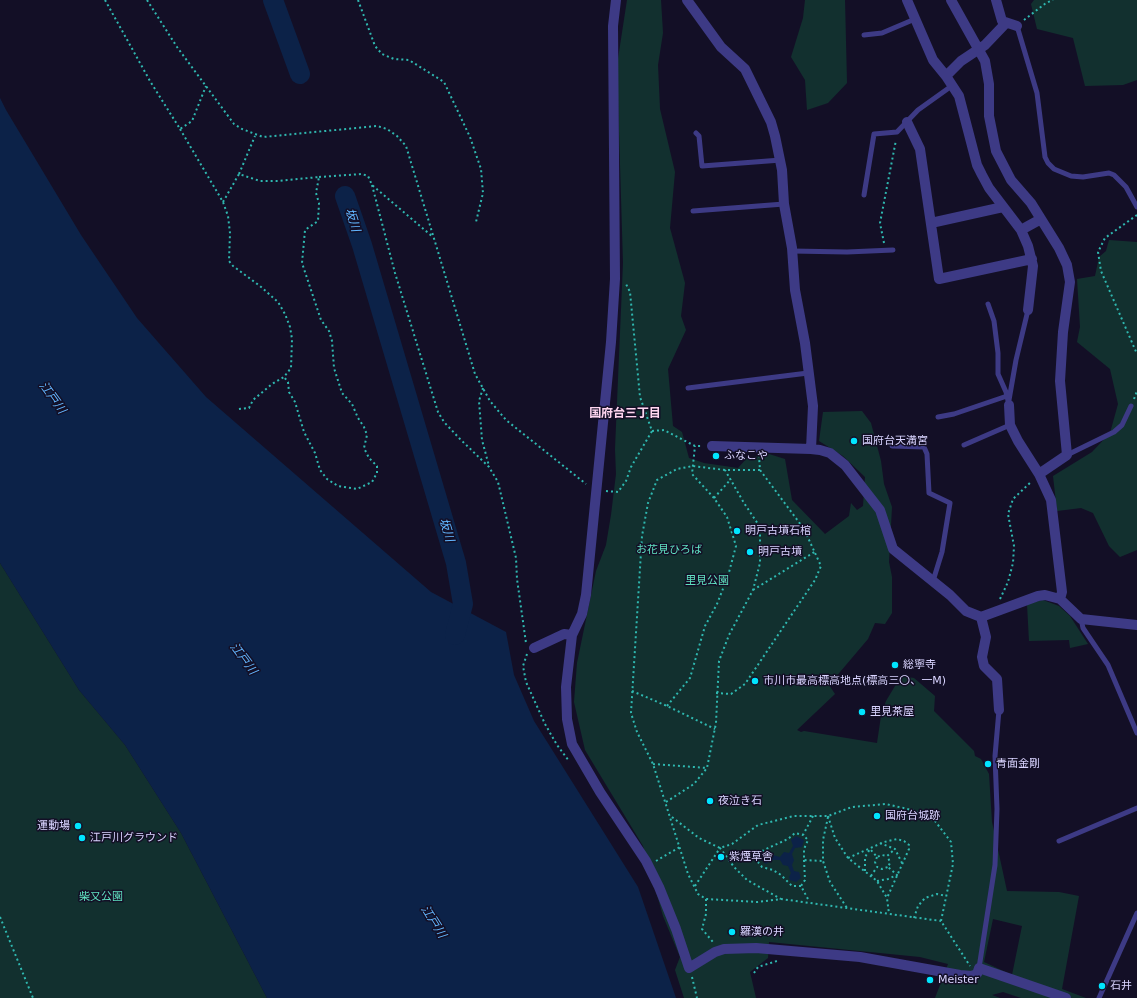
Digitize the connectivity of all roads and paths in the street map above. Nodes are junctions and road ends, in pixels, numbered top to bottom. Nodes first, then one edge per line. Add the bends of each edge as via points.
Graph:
1 (105, 0) edge
2 (148, 0) edge
3 (358, 0) edge
4 (616, 0) edge
5 (687, 0) edge
6 (907, 0) edge
7 (951, 0) edge
8 (996, 0) edge
9 (1053, 0) edge
10 (915, 19) junction
11 (1006, 23) junction
12 (1017, 26) junction
13 (864, 35) dead end
14 (978, 49) junction
15 (946, 76) junction
16 (953, 85) junction
17 (206, 86) junction
18 (907, 122) junction
19 (180, 129) junction
20 (897, 132) junction
21 (696, 133) dead end
22 (256, 136) junction
23 (781, 160) junction
24 (239, 174) junction
25 (319, 177) junction
26 (372, 185) junction
27 (864, 195) dead end
28 (223, 202) junction
29 (784, 204) junction
30 (1003, 207) junction
31 (1137, 208) edge
32 (693, 211) dead end
33 (1137, 215) edge
34 (1041, 219) junction
35 (476, 222) dead end
36 (931, 223) junction
37 (1021, 230) junction
38 (433, 237) junction
39 (885, 250) junction
40 (893, 250) dead end
41 (792, 251) junction
42 (1032, 259) junction
43 (624, 281) dead end
44 (988, 304) dead end
45 (1028, 310) joint
46 (1137, 354) edge
47 (808, 373) junction
48 (284, 378) junction
49 (483, 388) junction
50 (688, 388) dead end
51 (1008, 400) junction
52 (1131, 406) dead end
53 (238, 409) dead end
54 (938, 417) dead end
55 (1010, 424) junction
56 (652, 431) junction
57 (692, 444) dead end
58 (964, 445) dead end
59 (695, 446) dead end
60 (712, 446) dead end
61 (892, 446) dead end
62 (758, 448) junction
63 (811, 450) junction
64 (1067, 455) junction
65 (693, 466) junction
66 (489, 467) junction
67 (726, 470) junction
68 (760, 470) junction
69 (1039, 474) junction
70 (731, 479) junction
71 (589, 486) dead end
72 (605, 491) dead end
73 (714, 498) junction
74 (816, 551) junction
75 (933, 581) junction
76 (753, 590) junction
77 (1060, 599) junction
78 (994, 613) junction
79 (981, 617) junction
80 (1081, 620) junction
81 (1137, 625) edge
82 (572, 635) junction
83 (532, 650) junction
84 (632, 691) junction
85 (716, 693) junction
86 (667, 706) junction
87 (999, 710) joint
88 (715, 729) junction
89 (1137, 733) edge
90 (653, 764) junction
91 (573, 766) dead end
92 (708, 768) junction
93 (666, 802) junction
94 (1137, 808) edge
95 (671, 816) junction
96 (813, 816) junction
97 (828, 816) junction
98 (803, 835) junction
99 (1059, 841) dead end
100 (880, 844) junction
101 (680, 848) junction
102 (720, 848) junction
103 (870, 849) junction
104 (895, 849) junction
105 (887, 856) junction
106 (877, 857) junction
107 (848, 858) junction
108 (804, 860) junction
109 (823, 861) junction
110 (902, 864) junction
111 (648, 866) junction
112 (878, 867) junction
113 (888, 867) junction
114 (865, 872) junction
115 (897, 875) junction
116 (870, 876) junction
117 (877, 881) junction
118 (694, 886) junction
119 (801, 886) junction
120 (946, 896) junction
121 (887, 898) junction
122 (706, 899) junction
123 (782, 899) junction
124 (809, 902) junction
125 (847, 908) junction
126 (1137, 913) edge
127 (889, 914) junction
128 (0, 917) edge
129 (914, 918) junction
130 (941, 921) junction
131 (718, 950) junction
132 (786, 950) junction
133 (689, 968) junction
134 (979, 968) junction
135 (754, 972) dead end
136 (33, 998) edge
137 (697, 998) edge
138 (1066, 998) edge
139 (1099, 998) edge

1 - 19 path via 138,62
2 - 17 path via 177,47
3 - 35 path via 375,46 382,54 394,59 408,60 444,82 470,137 481,169 483,193
4 - 82 street via 613,26 614,279 611,342 586,595 582,614
5 - 23 street via 721,47 745,69 771,122
6 - 10 street
7 - 14 street
8 - 11 street via 1002,21
9 - 12 path via 1031,13
10 - 13 lane via 882,33
10 - 15 street via 933,60
11 - 12 street
11 - 14 street
12 - 31 lane via 1037,93 1045,157 1048,163 1054,169 1071,176 1109,173 1114,175 1126,187
14 - 15 street
14 - 34 street via 987,71 989,116 996,151 1011,180 1032,202
15 - 16 street
16 - 18 lane via 929,101
16 - 30 street via 962,105 977,166
17 - 19 path via 192,121
17 - 22 path via 234,124
18 - 20 lane
18 - 36 street via 920,149
19 - 28 path
20 - 27 lane via 874,134
20 - 39 path via 880,223
21 - 23 lane via 702,166
22 - 24 path
22 - 38 path via 377,126 387,129 406,146
23 - 29 street
24 - 25 path via 260,181
24 - 28 path
25 - 26 path via 362,174 368,176
25 - 48 path via 316,193 319,202 318,221 305,230 302,263 321,320 332,341 334,368 342,393 352,404 364,427 367,435 364,448 377,466 377,473 372,482 357,489 338,486 327,479 320,470 289,392 288,382
26 - 38 path
26 - 66 path via 399,286 438,412 454,433
28 - 48 path via 229,222 229,261 278,302 290,327 291,368
29 - 32 lane
29 - 41 street
30 - 36 street
30 - 37 street
33 - 46 path via 1105,238 1098,252 1101,271
34 - 37 street
34 - 64 street via 1060,248 1070,282 1060,380
36 - 42 street via 939,280
37 - 42 street
38 - 49 path via 475,374
39 - 40 lane
39 - 41 lane
41 - 47 street via 795,290
42 - 45 street
43 - 56 path via 630,292 640,397
44 - 51 lane via 994,321 998,374
45 - 51 lane
47 - 50 lane
47 - 63 street via 813,406
48 - 53 path via 272,384 253,400 250,408
49 - 66 path via 479,401 482,440
49 - 71 path via 506,420
51 - 54 lane
51 - 55 street
52 - 64 lane via 1122,425 1114,432
55 - 58 lane
55 - 69 street
56 - 57 path via 664,430
56 - 72 path via 618,492
59 - 65 path
60 - 62 street
61 - 75 lane via 924,447 927,454 929,493 950,503 942,552
62 - 63 street
62 - 68 path
63 - 75 street via 830,453 845,465 880,510 893,549
64 - 69 street
65 - 67 path
65 - 73 path via 692,474
65 - 84 path via 676,469 657,480 648,502 642,536
66 - 83 path via 498,482 516,558 526,647
67 - 68 path
67 - 70 path
68 - 74 path via 804,529
69 - 77 street via 1051,500 1062,592
69 - 78 path via 1013,499 1008,514 1014,546 1013,563 1008,582
70 - 73 path
70 - 76 path via 760,527 760,563
73 - 86 path via 727,517 736,546 728,576 705,626 690,678
74 - 76 path
74 - 85 path via 822,566 815,580 745,684 731,694
75 - 79 street via 966,611
76 - 85 path via 729,635 719,661
77 - 78 street via 1038,596
77 - 80 street
78 - 79 street
79 - 87 street via 986,637 982,657 984,666 996,679
80 - 81 street
80 - 89 lane via 1083,628 1108,665
82 - 83 street via 564,634
82 - 111 street via 566,686 572,744
83 - 91 path via 523,666 526,682 545,724
84 - 86 path
84 - 90 path via 630,713
85 - 88 path
86 - 88 path
87 - 134 lane via 995,756 995,865
88 - 92 path
90 - 92 path
90 - 93 path
92 - 93 path via 694,784
93 - 95 path
94 - 99 lane
95 - 101 path
95 - 102 path via 699,838
96 - 97 path
96 - 98 path
96 - 102 path via 794,816 758,825 732,844
97 - 107 path via 835,838
97 - 109 path via 823,840
97 - 120 path via 852,806 886,804 912,810 936,821 951,842 953,864
98 - 108 path via 808,840 804,849
98 - 119 path via 795,833 759,853 757,860 762,867 781,875 792,886
100 - 103 path
100 - 104 path
100 - 110 path via 897,839 904,840 909,849
101 - 111 path
101 - 118 path
102 - 118 path
102 - 123 path via 747,880
103 - 106 path
103 - 107 path
103 - 114 path via 865,857
104 - 105 path
104 - 110 path
105 - 106 path
105 - 113 path via 890,863
106 - 112 path via 875,862
107 - 114 path
108 - 109 path
108 - 119 path via 805,880
109 - 125 path via 830,882
110 - 115 path
111 - 133 street via 676,929
112 - 113 path via 882,870
112 - 116 path
113 - 115 path
114 - 116 path
115 - 117 path
115 - 121 path
116 - 117 path
117 - 121 path
118 - 122 path via 698,894
119 - 124 path
120 - 129 path via 937,894 925,898 918,906
120 - 130 path
121 - 127 path
122 - 123 path via 758,902
122 - 131 path via 702,929
123 - 124 path
124 - 125 path
125 - 127 path
126 - 139 lane
127 - 129 path
128 - 136 path
129 - 130 path
130 - 134 path via 969,966
131 - 132 street via 734,947
131 - 133 street
132 - 134 street via 860,957 960,975 972,976 977,974
132 - 135 path via 785,957 758,967
133 - 137 path
134 - 138 street

